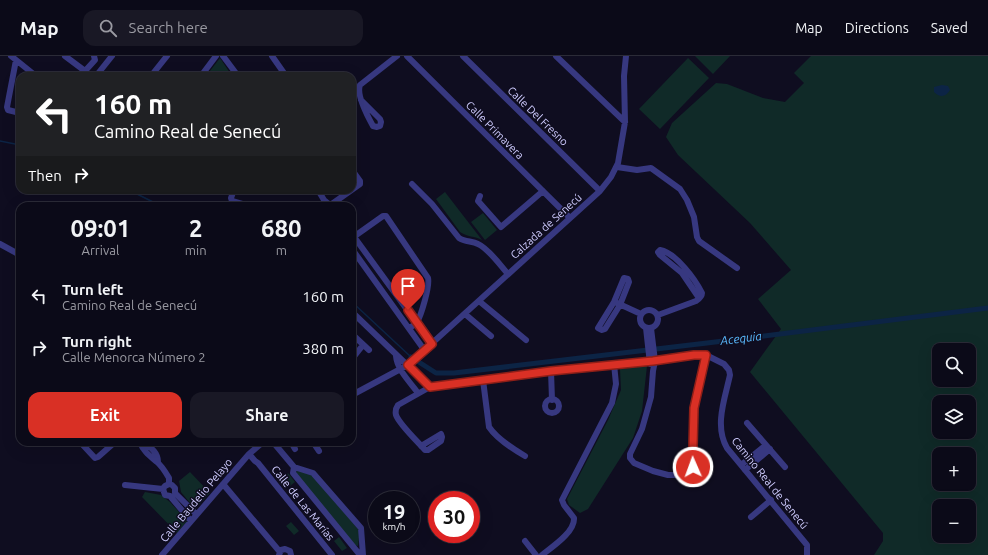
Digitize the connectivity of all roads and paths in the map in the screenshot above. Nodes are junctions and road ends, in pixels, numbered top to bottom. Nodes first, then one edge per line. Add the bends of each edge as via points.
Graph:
1 (65, 56) edge
2 (94, 56) edge
3 (112, 56) edge
4 (167, 56) edge
5 (216, 56) edge
6 (223, 56) edge
7 (272, 56) edge
8 (397, 56) edge
9 (406, 56) edge
10 (463, 56) edge
11 (556, 56) edge
12 (626, 56) edge
13 (13, 58) edge
14 (91, 66) junction
15 (31, 72) edge
16 (96, 72) edge
17 (99, 72) edge
18 (154, 72) edge
19 (204, 72) edge
20 (235, 72) edge
21 (283, 72) edge
22 (361, 100) dead end
23 (16, 112) edge
24 (624, 122) junction
25 (617, 167) junction
26 (356, 176) edge
27 (412, 184) dead end
28 (356, 188) edge
29 (543, 191) junction
30 (600, 191) junction
31 (232, 194) edge
32 (346, 194) edge
33 (480, 196) dead end
34 (235, 202) edge
35 (333, 202) edge
36 (570, 218) junction
37 (356, 234) edge
38 (356, 240) edge
39 (0, 244) edge
40 (16, 253) edge
41 (356, 255) edge
42 (737, 268) dead end
43 (684, 271) dead end
44 (508, 274) junction
45 (479, 301) junction
46 (614, 302) junction
47 (620, 305) junction
48 (465, 314) junction
49 (641, 314) junction
50 (658, 315) junction
51 (356, 316) edge
52 (416, 322) junction
53 (409, 328) junction
54 (649, 328) junction
55 (491, 336) dead end
56 (356, 338) edge
57 (526, 340) dead end
58 (432, 344) junction
59 (364, 345) junction
60 (369, 350) dead end
61 (425, 351) junction
62 (356, 354) edge
63 (706, 355) junction
64 (396, 356) junction
65 (652, 358) junction
66 (614, 364) junction
67 (408, 365) junction
68 (401, 370) junction
69 (551, 371) junction
70 (483, 380) junction
71 (430, 387) junction
72 (356, 393) edge
73 (418, 393) junction
74 (552, 400) dead end
75 (747, 423) dead end
76 (85, 446) edge
77 (110, 446) edge
78 (149, 446) edge
79 (257, 446) edge
80 (276, 446) edge
81 (293, 446) edge
82 (316, 446) edge
83 (421, 446) dead end
84 (768, 447) junction
85 (295, 449) dead end
86 (319, 450) dead end
87 (251, 452) junction
88 (525, 456) dead end
89 (294, 467) junction
90 (743, 467) junction
91 (785, 467) dead end
92 (169, 481) junction
93 (223, 484) junction
94 (125, 485) dead end
95 (163, 489) junction
96 (172, 494) junction
97 (771, 500) junction
98 (196, 514) junction
99 (751, 517) dead end
100 (191, 521) junction
101 (525, 541) dead end
102 (295, 547) dead end
103 (279, 553) edge
104 (290, 553) edge
105 (162, 555) edge
106 (332, 555) edge
107 (361, 555) edge
108 (536, 555) edge
109 (542, 555) edge
110 (807, 555) edge

1 - 14 street via 85,71
2 - 14 street via 95,60
3 - 17 street
4 - 18 street
5 - 19 street
6 - 20 street
7 - 21 street
8 - 22 street via 360,85
9 - 29 street, Calle Primavera
10 - 30 street, Calle Del Fresno
11 - 24 street
12 - 24 street, Calzada de Senecú
13 - 15 street
13 - 23 street via 7,107 8,110
14 - 16 street
24 - 25 street, Calzada de Senecú
25 - 30 street, Calzada de Senecú
25 - 42 street via 637,170 651,168 680,190 691,207 699,241
26 - 28 street via 360,181 360,185
27 - 44 street via 460,238 483,246
29 - 33 street via 501,227 478,201
29 - 36 street, Calle Primavera
30 - 36 street, Calzada de Senecú
31 - 34 street via 232,201
32 - 35 street
36 - 44 street, Calzada de Senecú
37 - 52 street via 386,216 428,278 429,284
38 - 52 street
39 - 40 street
41 - 53 street
43 - 50 street via 699,298
44 - 45 street, Calzada de Senecú
45 - 48 street, Calzada de Senecú
45 - 57 street
46 - 47 street
46 - 47 street via 623,279 627,278 629,282
46 - 47 street via 598,328 605,329
47 - 49 street
48 - 55 street
48 - 58 street, Calzada de Senecú
49 - 50 street via 650,310
49 - 54 street via 641,323
50 - 54 street via 658,323
51 - 64 street
52 - 53 street
52 - 58 street
53 - 61 street
54 - 65 street
56 - 59 street
58 - 61 street, Calzada de Senecú
59 - 60 street
59 - 62 street
61 - 67 street, Calzada de Senecú
63 - 65 street
63 - 65 street via 694,408 693,467 688,475 668,475 653,471 634,464 630,458 647,414
63 - 90 street, Camino Real de Senecú via 724,364 729,370 722,414 723,441
64 - 67 street
64 - 68 street
65 - 66 street
66 - 69 street
66 - 109 street via 616,384 612,403 562,500 574,518 574,524 563,538
67 - 68 street, Calzada de Senecú
67 - 71 street
68 - 72 street
68 - 73 street
69 - 70 street
69 - 74 street
70 - 71 street
70 - 88 street via 489,427 513,449
71 - 73 street
73 - 83 street via 398,405 395,412
75 - 84 street
76 - 77 street via 95,458
78 - 92 street
79 - 87 street, Calle Baudelio Pelayo
80 - 89 street
81 - 85 street
82 - 86 street
84 - 90 street
84 - 91 street
87 - 93 street, Calle Baudelio Pelayo
87 - 106 street, Calle de Las Marías via 256,462
89 - 107 street via 293,473
89 - 107 street via 313,473 361,528
90 - 97 street, Camino Real de Senecú
92 - 95 street
92 - 96 street via 175,488
93 - 98 street, Calle Baudelio Pelayo
93 - 103 street
94 - 95 street
95 - 96 street via 165,495
96 - 98 street
96 - 100 street
97 - 99 street
97 - 110 street, Camino Real de Senecú via 807,545
98 - 100 street, Calle Baudelio Pelayo
100 - 105 street, Calle Baudelio Pelayo
101 - 108 street
102 - 104 street
103 - 104 street via 285,549

